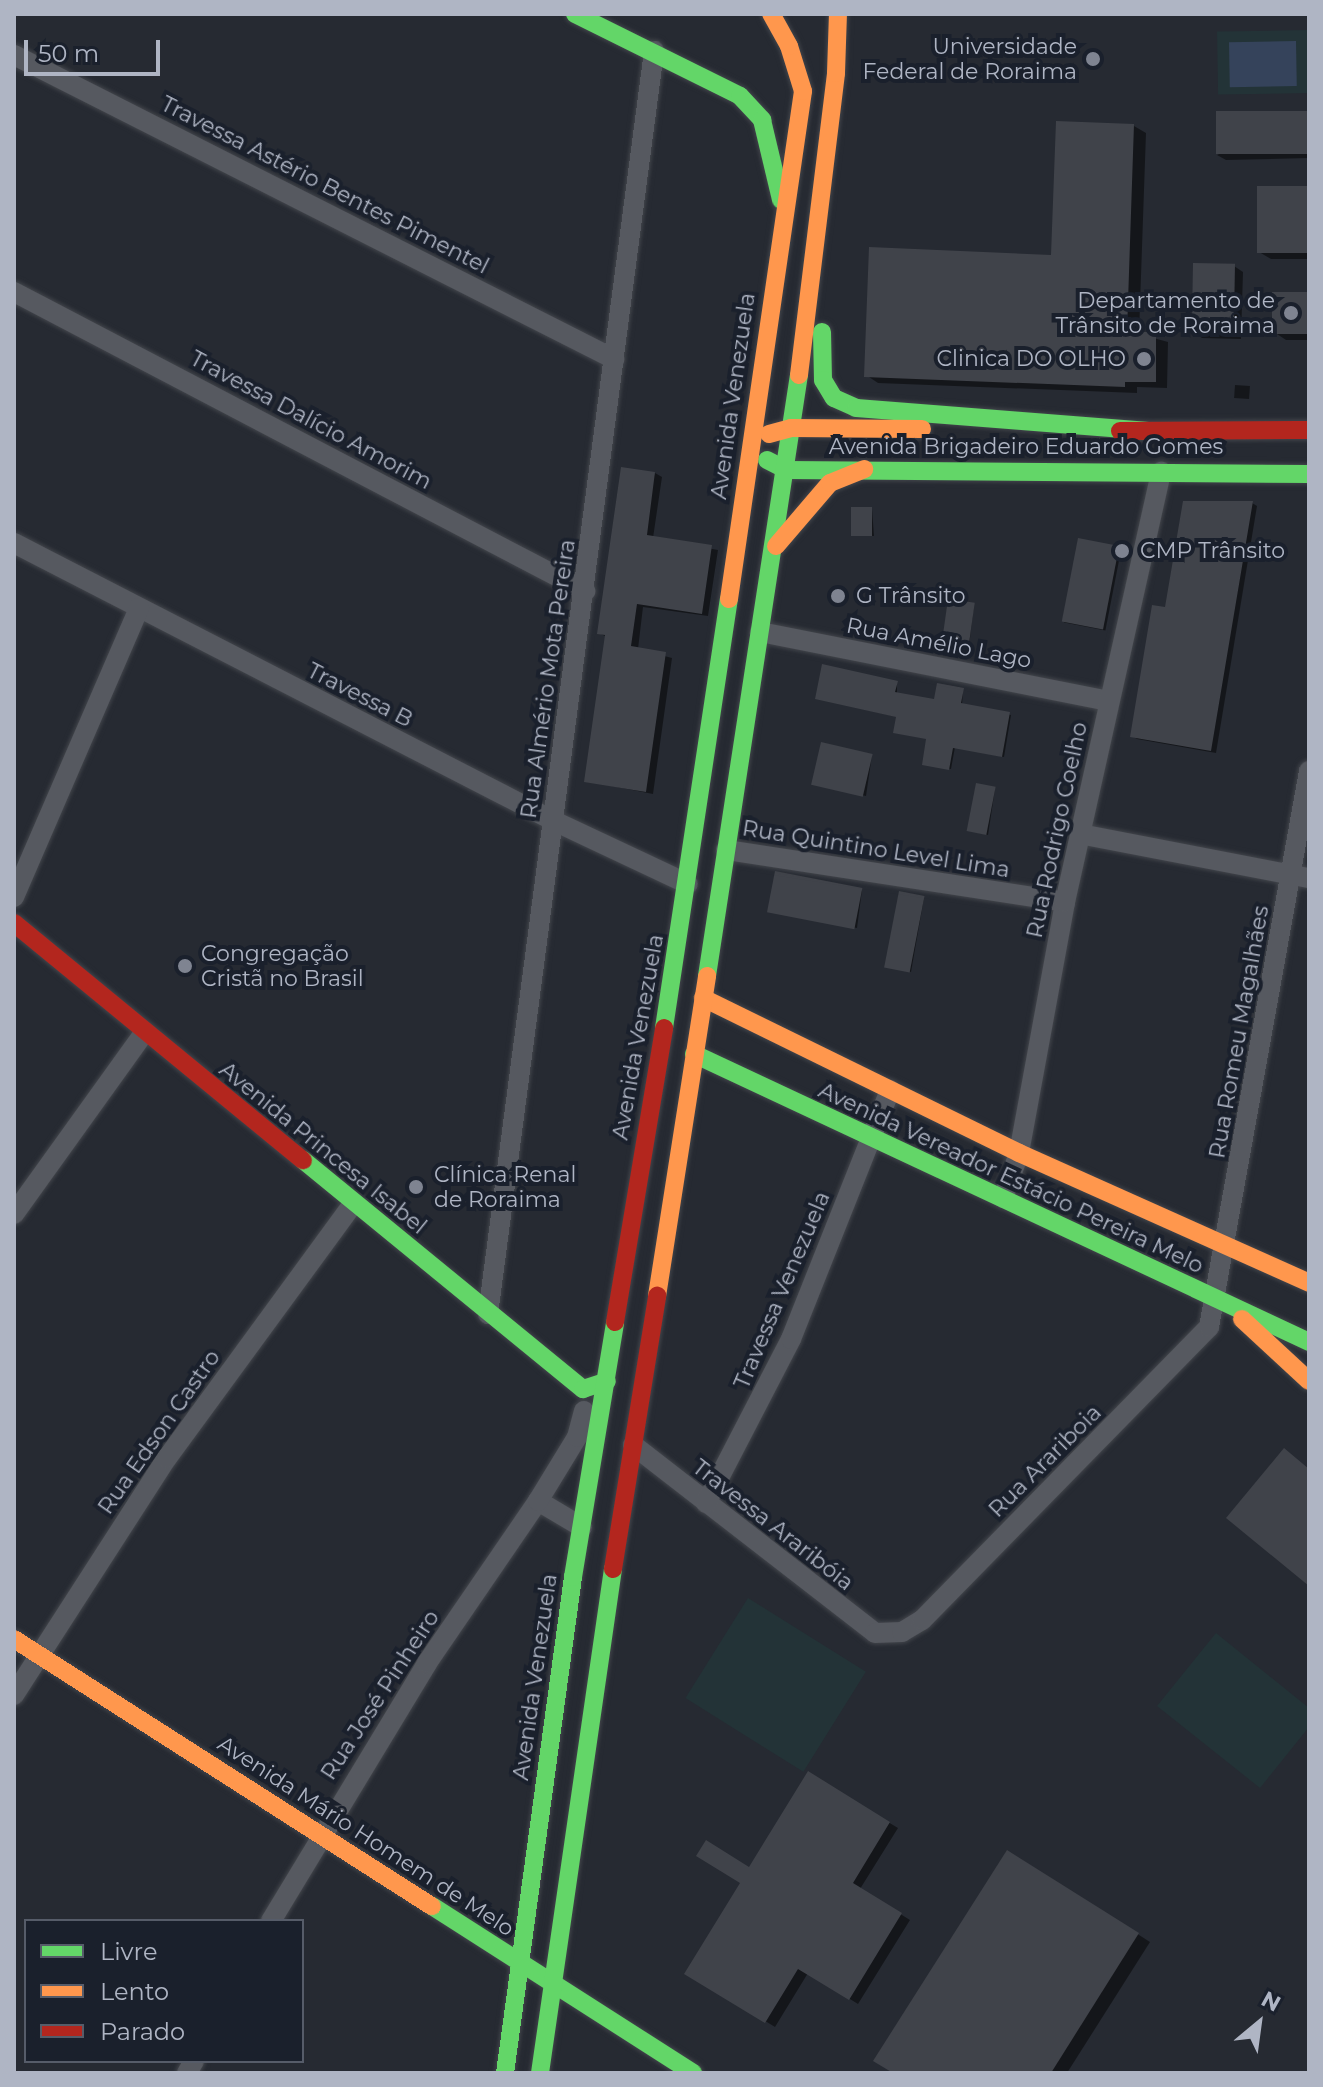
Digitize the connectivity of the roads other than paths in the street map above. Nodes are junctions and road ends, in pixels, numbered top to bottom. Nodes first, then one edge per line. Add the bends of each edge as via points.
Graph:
1 (575, 14) edge
2 (771, 14) edge
3 (838, 14) edge
4 (654, 51) junction
5 (14, 55) edge
6 (836, 73) junction
7 (786, 219) junction
8 (14, 292) edge
9 (614, 359) junction
10 (791, 428) junction
11 (1309, 430) edge
12 (1146, 431) junction
13 (749, 444) junction
14 (864, 469) junction
15 (787, 470) junction
16 (1161, 472) junction
17 (1309, 474) edge
18 (14, 543) edge
19 (774, 548) junction
20 (585, 591) junction
21 (139, 608) junction
22 (760, 632) junction
23 (1108, 701) junction
24 (1309, 771) edge
25 (552, 820) junction
26 (1080, 834) junction
27 (726, 850) junction
28 (1300, 876) edge
29 (688, 884) junction
30 (14, 897) edge
31 (1065, 902) junction
32 (14, 923) edge
33 (703, 998) junction
34 (144, 1033) junction
35 (694, 1054) junction
36 (890, 1090) junction
37 (871, 1138) junction
38 (1019, 1153) junction
39 (1003, 1198) junction
40 (353, 1204) junction
41 (14, 1214) edge
42 (1228, 1244) junction
43 (625, 1260) junction
44 (659, 1278) junction
45 (1309, 1283) edge
46 (1216, 1301) junction
47 (1235, 1311) junction
48 (488, 1314) junction
49 (1309, 1342) edge
50 (607, 1381) junction
51 (1309, 1381) edge
52 (583, 1389) junction
53 (633, 1445) junction
54 (538, 1501) junction
55 (706, 1503) junction
56 (582, 1527) junction
57 (888, 1635) joint
58 (14, 1639) edge
59 (36, 1653) junction
60 (561, 1661) junction
61 (598, 1670) junction
62 (14, 1695) edge
63 (319, 1835) junction
64 (272, 1919) edge
65 (519, 1962) junction
66 (552, 1983) junction
67 (506, 2063) edge
68 (498, 2073) edge
69 (540, 2073) edge
70 (693, 2073) edge

1 - 4 main road
2 - 7 main road, Avenida Venezuela via 789,46 803,91
3 - 6 main road
4 - 7 main road via 740,96 762,120
4 - 9 street, Rua Almério Mota Pereira
5 - 9 street, Travessa Astério Bentes Pimentel
6 - 10 main road
6 - 12 main road via 820,368 834,398 865,411
7 - 13 main road, Avenida Venezuela
8 - 20 street, Travessa Dalício Amorim
9 - 20 street, Rua Almério Mota Pereira
10 - 12 main road, Avenida Brigadeiro Eduardo Gomes
10 - 13 main road, Avenida Brigadeiro Eduardo Gomes
10 - 15 main road
11 - 12 main road, Avenida Brigadeiro Eduardo Gomes
13 - 15 main road
13 - 29 main road, Avenida Venezuela
14 - 15 main road, Avenida Brigadeiro Eduardo Gomes
14 - 16 main road, Avenida Brigadeiro Eduardo Gomes
14 - 19 main road via 830,483 815,496
15 - 19 main road
16 - 17 main road, Avenida Brigadeiro Eduardo Gomes
16 - 23 street, Rua Rodrigo Coelho
18 - 21 street, Travessa B
19 - 22 main road
20 - 25 street, Rua Almério Mota Pereira
21 - 25 street, Travessa B
21 - 30 street
22 - 23 street, Rua Amélio Lago
22 - 27 main road
23 - 26 street, Rua Rodrigo Coelho
24 - 28 street, Rua Romeu Magalhães
25 - 29 street, Travessa B
25 - 48 street, Rua Almério Mota Pereira
26 - 28 street
26 - 31 street, Rua Rodrigo Coelho
27 - 31 street, Rua Quintino Level Lima
27 - 33 main road
28 - 42 street, Rua Romeu Magalhães
29 - 43 main road, Avenida Venezuela
31 - 38 street, Rua Rodrigo Coelho
32 - 34 main road, Avenida Princesa Isabel
33 - 35 main road
33 - 36 main road, Avenida Vereador Estácio Pereira Melo
34 - 40 main road, Avenida Princesa Isabel
34 - 41 street
35 - 37 main road, Avenida Vereador Estácio Pereira Melo
35 - 44 main road
36 - 37 street, Travessa Venezuela
36 - 38 main road, Avenida Vereador Estácio Pereira Melo
37 - 39 main road, Avenida Vereador Estácio Pereira Melo
37 - 55 street, Travessa Venezuela via 785,1351
38 - 39 street, Rua Rodrigo Coelho
38 - 42 main road, Avenida Vereador Estácio Pereira Melo
39 - 46 main road, Avenida Vereador Estácio Pereira Melo
40 - 48 main road, Avenida Princesa Isabel
40 - 59 street, Rua Edson Castro via 167,1458
42 - 45 main road, Avenida Vereador Estácio Pereira Melo
42 - 46 street, Rua Romeu Magalhães
43 - 44 main road via 637,1249 646,1249 656,1257
43 - 50 main road, Avenida Venezuela
44 - 53 main road
46 - 47 main road, Avenida Vereador Estácio Pereira Melo
46 - 57 street, Rua Arariboia via 1209,1327 1196,1343 922,1620
47 - 49 main road, Avenida Vereador Estácio Pereira Melo
47 - 51 main road
48 - 52 main road, Avenida Princesa Isabel
50 - 52 main road
50 - 56 main road, Avenida Venezuela
52 - 54 street, Rua José Pinheiro via 577,1437
53 - 55 street, Travessa Araribóia
53 - 61 main road
54 - 56 street
54 - 63 street, Rua José Pinheiro
55 - 57 street, Travessa Araribóia via 859,1623
56 - 60 main road, Avenida Venezuela
58 - 59 main road, Avenida Mário Homem de Melo
59 - 62 street, Rua Edson Castro
59 - 63 main road, Avenida Mário Homem de Melo
60 - 61 main road via 565,1685 576,1697 588,1696
60 - 65 main road, Avenida Venezuela
61 - 66 main road
63 - 64 street, Rua José Pinheiro
63 - 65 main road, Avenida Mário Homem de Melo
65 - 66 main road, Avenida Mário Homem de Melo
65 - 67 main road, Avenida Venezuela
66 - 69 main road
66 - 70 main road, Avenida Mário Homem de Melo
67 - 68 street

